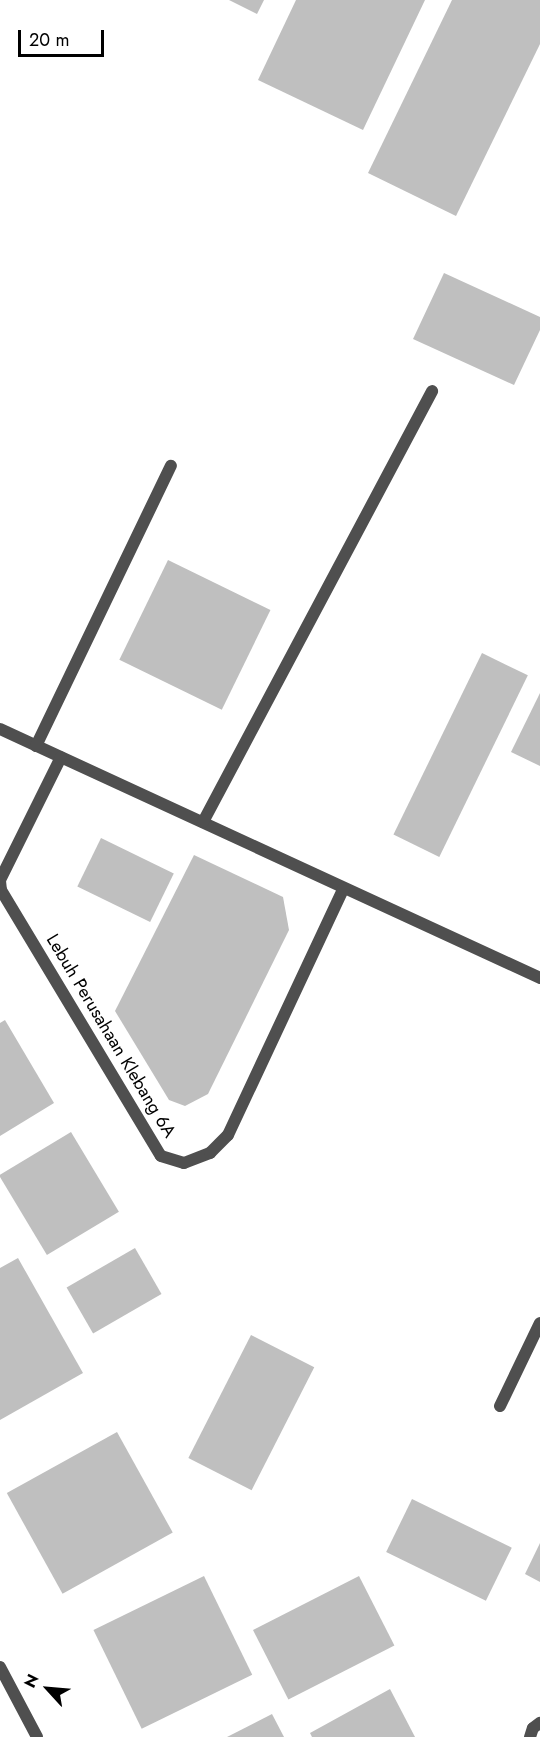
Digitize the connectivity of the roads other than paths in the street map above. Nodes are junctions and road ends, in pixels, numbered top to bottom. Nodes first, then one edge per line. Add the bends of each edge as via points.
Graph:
1 (432, 391) dead end
2 (171, 466) dead end
3 (0, 729) edge
4 (36, 746) junction
5 (61, 758) junction
6 (203, 822) junction
7 (0, 880) edge
8 (343, 889) junction
9 (540, 978) edge
10 (540, 1323) edge
11 (500, 1406) dead end
12 (0, 1667) edge
13 (540, 1723) edge
14 (37, 1737) edge
15 (530, 1737) edge

1 - 6 street
2 - 4 street
3 - 4 street
4 - 5 street
5 - 6 street
5 - 7 street, Lebuh Perusahaan Klebang 6A
6 - 8 street
7 - 8 street, Lebuh Perusahaan Klebang 6A via 1,890 161,1156 184,1163 210,1153 228,1135
8 - 9 street
10 - 11 street
12 - 14 street
13 - 15 street

